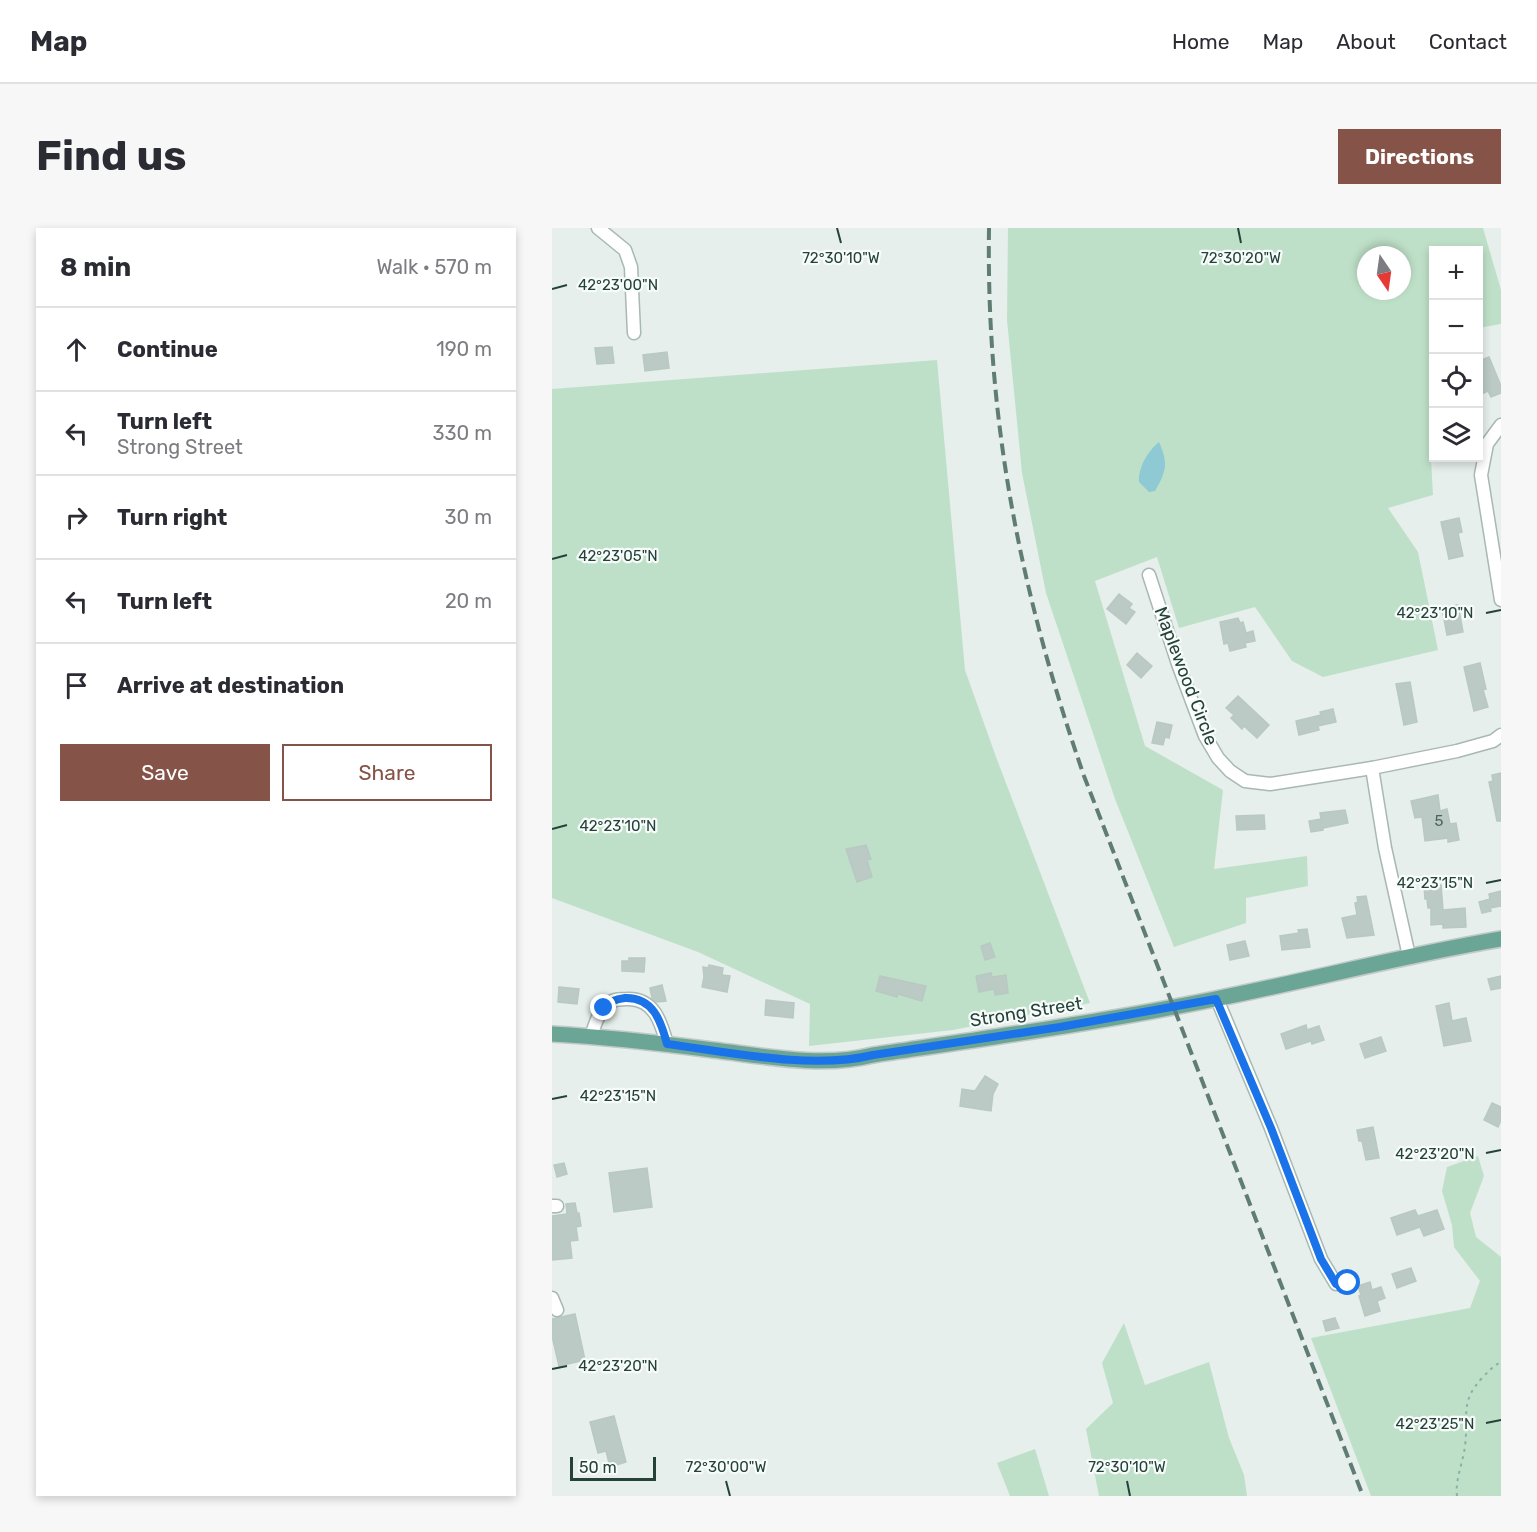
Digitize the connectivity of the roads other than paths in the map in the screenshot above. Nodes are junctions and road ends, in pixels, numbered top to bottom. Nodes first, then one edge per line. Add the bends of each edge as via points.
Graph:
1 (598, 228) edge
2 (633, 333) dead end
3 (1501, 425) edge
4 (1149, 574) dead end
5 (1501, 600) edge
6 (1501, 735) edge
7 (1372, 768) junction
8 (1501, 939) edge
9 (1410, 956) junction
10 (1216, 999) junction
11 (552, 1034) edge
12 (591, 1036) junction
13 (667, 1044) junction
14 (1348, 1283) dead end

1 - 2 street via 625,250 631,267
3 - 5 street via 1487,444 1481,475
4 - 7 street, Maplewood Circle via 1205,736 1230,771 1245,781 1269,784
6 - 7 street, Maplewood Circle via 1457,751
7 - 9 street via 1385,848
8 - 9 main road, Strong Street
9 - 10 main road, Strong Street
10 - 13 main road, Strong Street via 857,1059 802,1059
10 - 14 street via 1321,1259 1336,1284
11 - 12 main road, Strong Street
12 - 13 main road, Strong Street
12 - 13 street via 608,1003 631,998 654,1010

